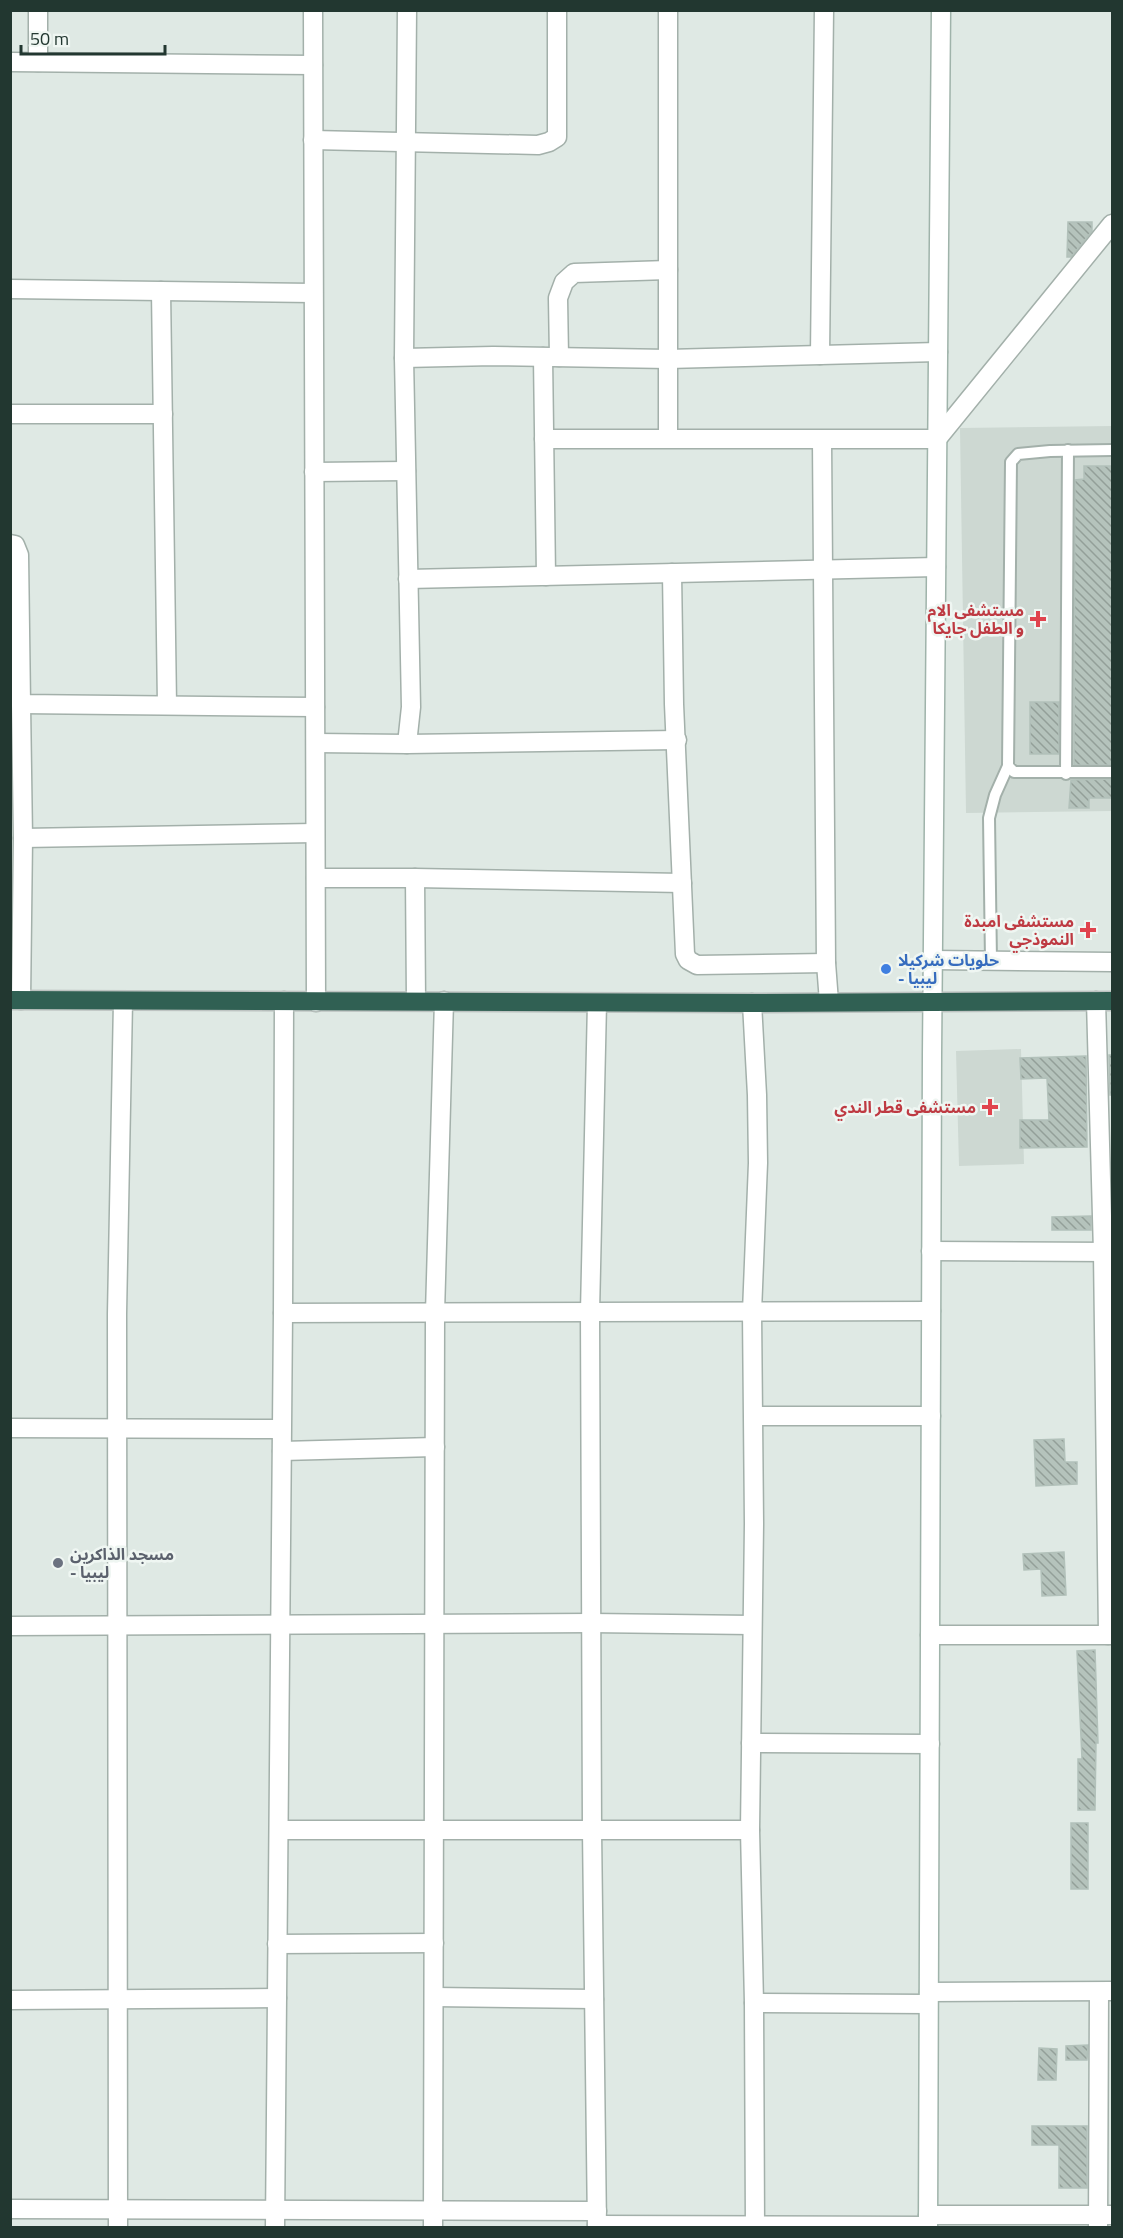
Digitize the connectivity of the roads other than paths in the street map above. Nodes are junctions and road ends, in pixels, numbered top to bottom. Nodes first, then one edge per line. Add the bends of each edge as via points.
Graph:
1 (38, 10) edge
2 (313, 10) edge
3 (407, 10) edge
4 (557, 10) edge
5 (668, 10) edge
6 (824, 10) edge
7 (941, 10) edge
8 (10, 62) edge
9 (38, 62) junction
10 (313, 65) junction
11 (313, 140) junction
12 (405, 141) junction
13 (1113, 224) edge
14 (668, 270) junction
15 (10, 289) edge
16 (161, 291) junction
17 (313, 293) junction
18 (938, 352) junction
19 (820, 356) junction
20 (551, 357) junction
21 (404, 358) junction
22 (668, 359) junction
23 (10, 414) edge
24 (163, 414) junction
25 (669, 438) junction
26 (544, 439) junction
27 (937, 439) junction
28 (822, 440) junction
29 (1068, 450) junction
30 (1113, 450) edge
31 (406, 471) junction
32 (314, 472) junction
33 (10, 544) edge
34 (936, 567) junction
35 (823, 570) junction
36 (672, 573) junction
37 (546, 576) junction
38 (408, 579) junction
39 (21, 704) junction
40 (167, 705) junction
41 (315, 707) junction
42 (677, 740) junction
43 (316, 743) junction
44 (407, 744) junction
45 (1008, 766) junction
46 (1113, 772) edge
47 (1066, 774) junction
48 (315, 833) junction
49 (23, 838) junction
50 (316, 878) junction
51 (415, 878) junction
52 (682, 883) junction
53 (933, 960) junction
54 (991, 961) junction
55 (1113, 962) edge
56 (826, 963) junction
57 (16, 1000) edge
58 (123, 1000) junction
59 (284, 1001) junction
60 (416, 1001) junction
61 (444, 1001) junction
62 (933, 1001) junction
63 (1104, 1001) edge
64 (316, 1002) junction
65 (829, 1002) junction
66 (597, 1003) junction
67 (752, 1003) junction
68 (931, 1251) junction
69 (1108, 1252) edge
70 (931, 1311) junction
71 (590, 1312) junction
72 (752, 1312) junction
73 (283, 1313) junction
74 (435, 1313) junction
75 (754, 1416) junction
76 (931, 1416) junction
77 (1109, 1421) edge
78 (10, 1428) edge
79 (117, 1429) junction
80 (281, 1430) junction
81 (435, 1447) junction
82 (282, 1451) junction
83 (435, 1623) junction
84 (591, 1623) junction
85 (279, 1624) junction
86 (117, 1625) junction
87 (752, 1625) junction
88 (10, 1626) edge
89 (930, 1635) junction
90 (1110, 1635) edge
91 (751, 1743) junction
92 (930, 1744) junction
93 (279, 1830) junction
94 (434, 1830) junction
95 (592, 1830) junction
96 (750, 1830) junction
97 (434, 1943) junction
98 (277, 1944) junction
99 (1106, 1991) edge
100 (434, 1997) junction
101 (277, 1998) junction
102 (929, 1998) junction
103 (118, 1999) junction
104 (594, 1999) junction
105 (10, 2000) edge
106 (754, 2003) junction
107 (10, 2209) edge
108 (275, 2209) junction
109 (433, 2209) junction
110 (118, 2218) edge
111 (1102, 2219) edge
112 (597, 2221) edge
113 (928, 2223) edge
114 (755, 2227) edge
115 (275, 2228) edge
116 (434, 2228) edge

1 - 9 street
2 - 10 street
3 - 12 street
4 - 12 street via 557,136 538,145
5 - 14 street
6 - 19 street
7 - 18 street
8 - 9 street
9 - 10 street
10 - 11 street
11 - 12 street
11 - 17 street
12 - 21 street
13 - 27 street
14 - 20 street via 574,273 564,282 558,298
14 - 22 street
15 - 16 street
16 - 17 street
16 - 24 street
17 - 32 street
18 - 19 street
18 - 27 street
19 - 22 street
20 - 21 street
20 - 22 street
20 - 26 street
21 - 31 street
22 - 25 street
23 - 24 street
24 - 40 street
25 - 26 street
25 - 28 street
26 - 37 street
27 - 28 street
27 - 34 street
28 - 35 street
29 - 30 lane
29 - 45 lane via 1018,454 1011,462
29 - 47 lane
31 - 32 street
31 - 38 street
32 - 41 street
33 - 39 street via 15,545 19,555
34 - 35 street
34 - 53 street
35 - 36 street
35 - 56 street
36 - 37 street
36 - 42 street
37 - 38 street
38 - 44 street via 411,707
39 - 40 street
39 - 49 street
40 - 41 street
41 - 43 street
42 - 44 street
42 - 52 street
43 - 44 street
43 - 48 street
45 - 47 lane via 1014,772
45 - 54 lane via 989,818
46 - 47 lane
48 - 49 street
48 - 50 street
49 - 57 street
50 - 51 street
50 - 64 street
51 - 52 street
51 - 60 street
52 - 56 street via 685,954 697,965
53 - 54 street
53 - 62 street
54 - 55 street
56 - 65 street
57 - 58 highway
58 - 59 highway
58 - 79 street
59 - 64 highway
59 - 73 street
60 - 61 highway
60 - 64 highway
61 - 66 highway
61 - 74 street
62 - 63 highway
62 - 65 highway
62 - 68 street
63 - 69 street
65 - 67 highway
66 - 67 highway
66 - 71 street
67 - 72 street via 758,1163
68 - 69 street
68 - 70 street
69 - 77 street
70 - 72 street
70 - 76 street
71 - 72 street
71 - 74 street
71 - 84 street
72 - 75 street
73 - 74 street
73 - 80 street
74 - 81 street
75 - 76 street
75 - 87 street
76 - 89 street
77 - 90 street
78 - 79 street
79 - 80 street
79 - 86 street
80 - 82 street
81 - 82 street
81 - 83 street
82 - 85 street
83 - 84 street
83 - 85 street
83 - 94 street
84 - 87 street
84 - 95 street
85 - 86 street
85 - 93 street
86 - 88 street
86 - 103 street
87 - 91 street
89 - 90 street
89 - 92 street
91 - 92 street
91 - 96 street
92 - 102 street
93 - 94 street
93 - 98 street
94 - 95 street
94 - 97 street
95 - 96 street
95 - 104 street
96 - 106 street
97 - 98 street
97 - 100 street
98 - 101 street
99 - 102 street
99 - 111 street
100 - 104 street
100 - 109 street
101 - 103 street
101 - 108 street
102 - 106 street
102 - 113 street
103 - 105 street
103 - 110 street
104 - 112 street
106 - 114 street
107 - 110 street
108 - 109 street
108 - 110 street
108 - 115 street
109 - 112 street
109 - 116 street
111 - 113 street
112 - 114 street
113 - 114 street

